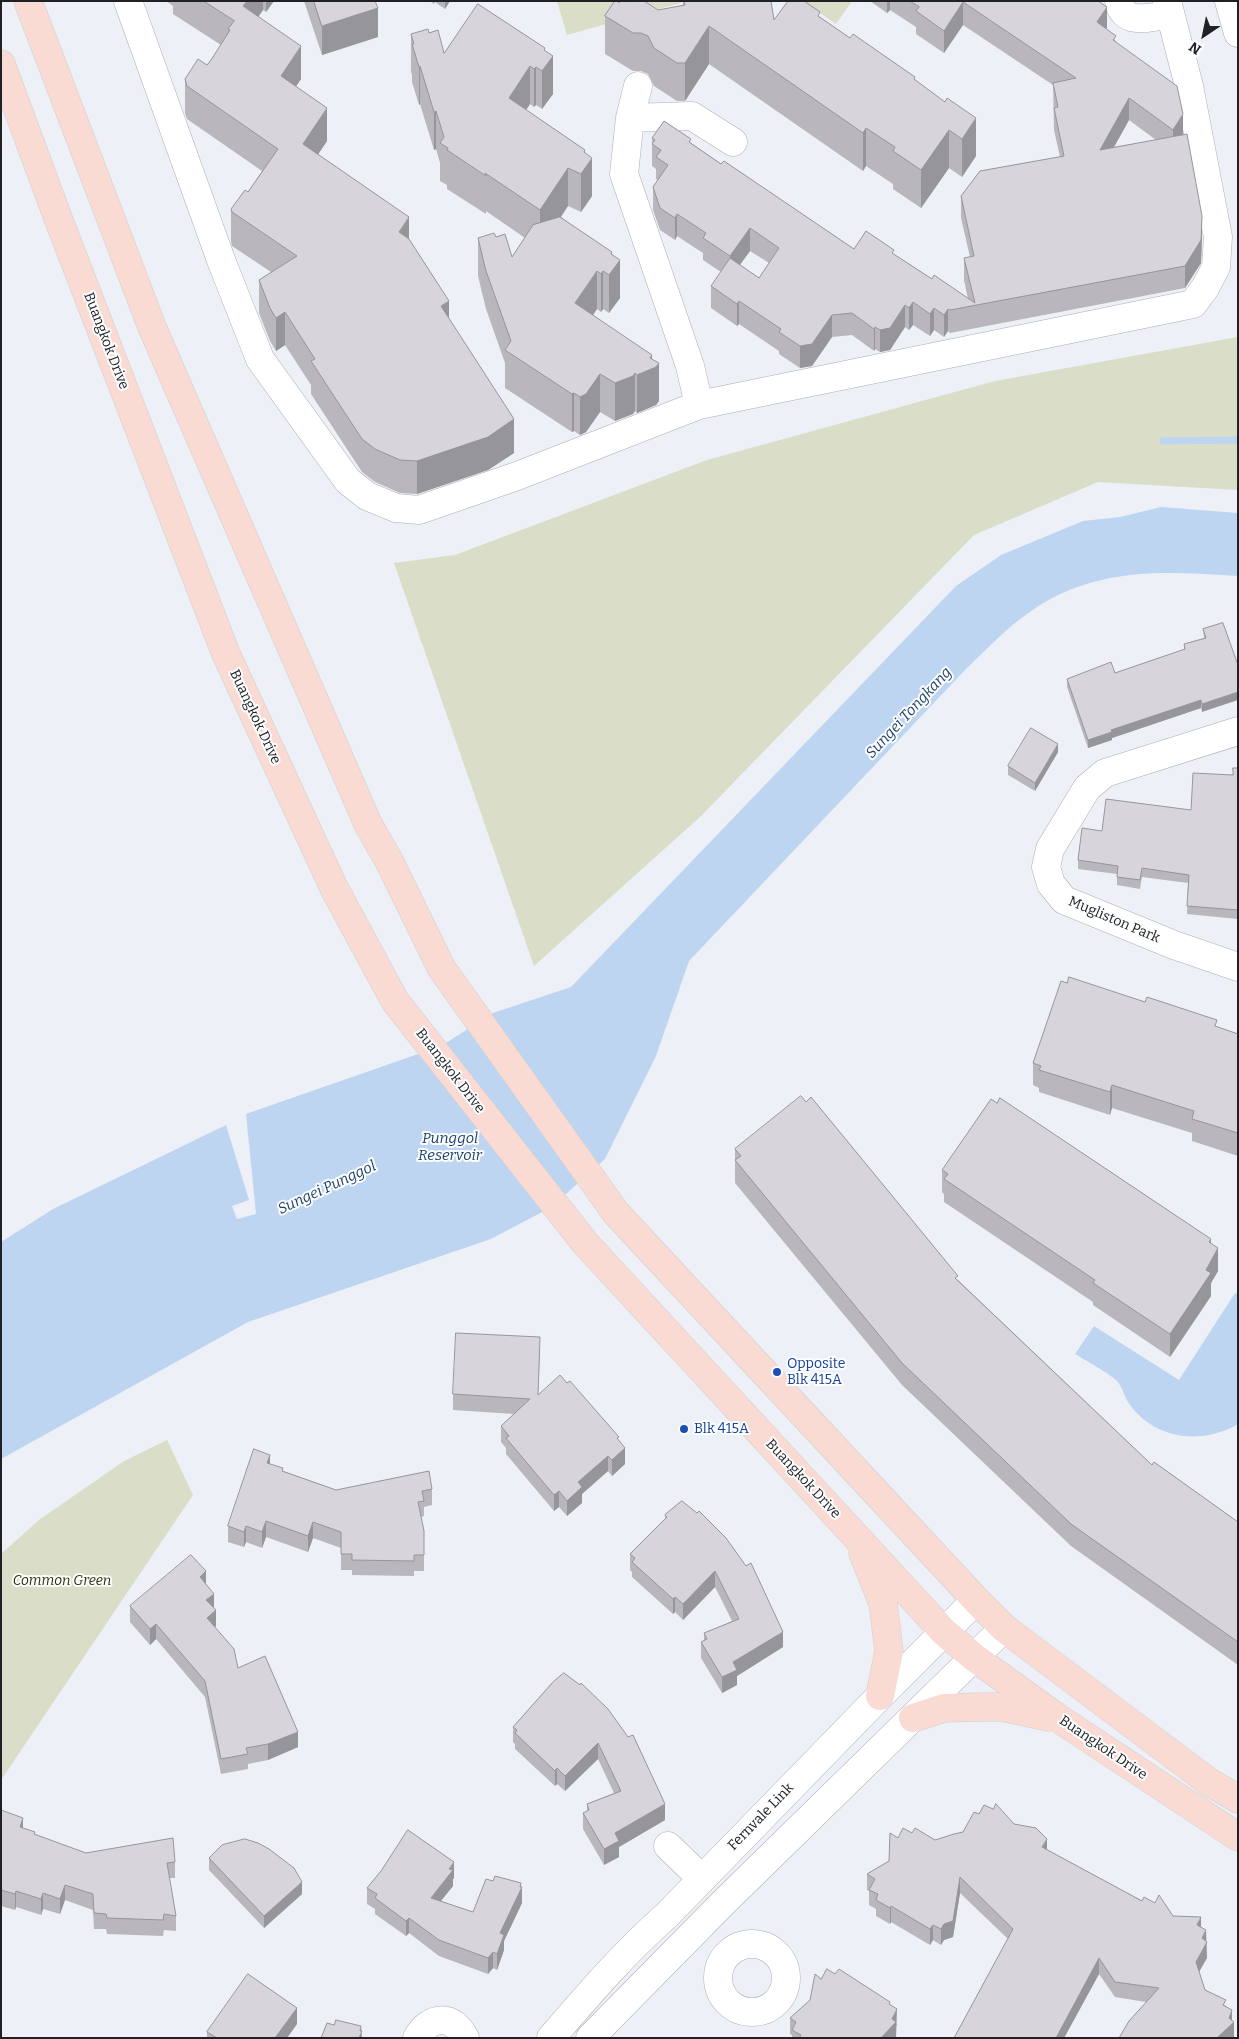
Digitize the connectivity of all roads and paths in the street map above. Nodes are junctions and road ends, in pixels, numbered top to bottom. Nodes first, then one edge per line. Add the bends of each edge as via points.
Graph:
1 (28, 1) edge
2 (128, 1) edge
3 (1119, 1) edge
4 (1229, 1) edge
5 (1168, 8) edge
6 (1238, 34) edge
7 (1, 64) edge
8 (638, 86) edge
9 (630, 118) junction
10 (733, 142) dead end
11 (699, 405) junction
12 (1238, 731) edge
13 (1238, 967) edge
14 (857, 1537) junction
15 (976, 1600) junction
16 (1004, 1628) junction
17 (944, 1632) junction
18 (975, 1658) junction
19 (880, 1696) junction
20 (913, 1718) junction
21 (1058, 1718) junction
22 (1238, 1799) edge
23 (1238, 1837) edge
24 (668, 1846) dead end
25 (701, 1878) junction
26 (689, 1938) junction
27 (721, 1962) dead end
28 (417, 2038) edge
29 (465, 2038) edge
30 (551, 2038) edge
31 (590, 2038) edge

1 - 15 main road via 152,327 368,824 442,969 616,1213
2 - 11 street via 260,359 348,481 367,496 396,508 419,510 517,476
3 - 5 street via 1122,12 1130,17 1145,18
4 - 6 street
5 - 11 street via 1189,86 1218,237 1216,267 1193,304
7 - 14 main road, Buangkok Drive via 226,654 330,881 395,1001 585,1243
8 - 9 street
9 - 10 street via 692,116
9 - 11 street via 624,174 690,366
12 - 13 street, Mugliston Park via 1106,773 1087,788 1050,850 1046,867 1051,884 1064,900 1174,946
14 - 17 main road, Buangkok Drive
14 - 19 main road via 883,1604 888,1651
15 - 16 main road
15 - 17 street, Fernvale Link
16 - 18 street
16 - 22 main road via 1209,1782
17 - 18 main road, Buangkok Drive
17 - 19 street, Fernvale Link
18 - 20 street
18 - 21 main road, Buangkok Drive
19 - 25 street, Fernvale Link
20 - 21 main road via 944,1708 1002,1707
20 - 26 street
21 - 23 main road, Buangkok Drive
24 - 25 street
25 - 30 street, Fernvale Link via 599,1982
26 - 27 street
26 - 31 street
28 - 29 street via 433,2021 446,2020 457,2026

